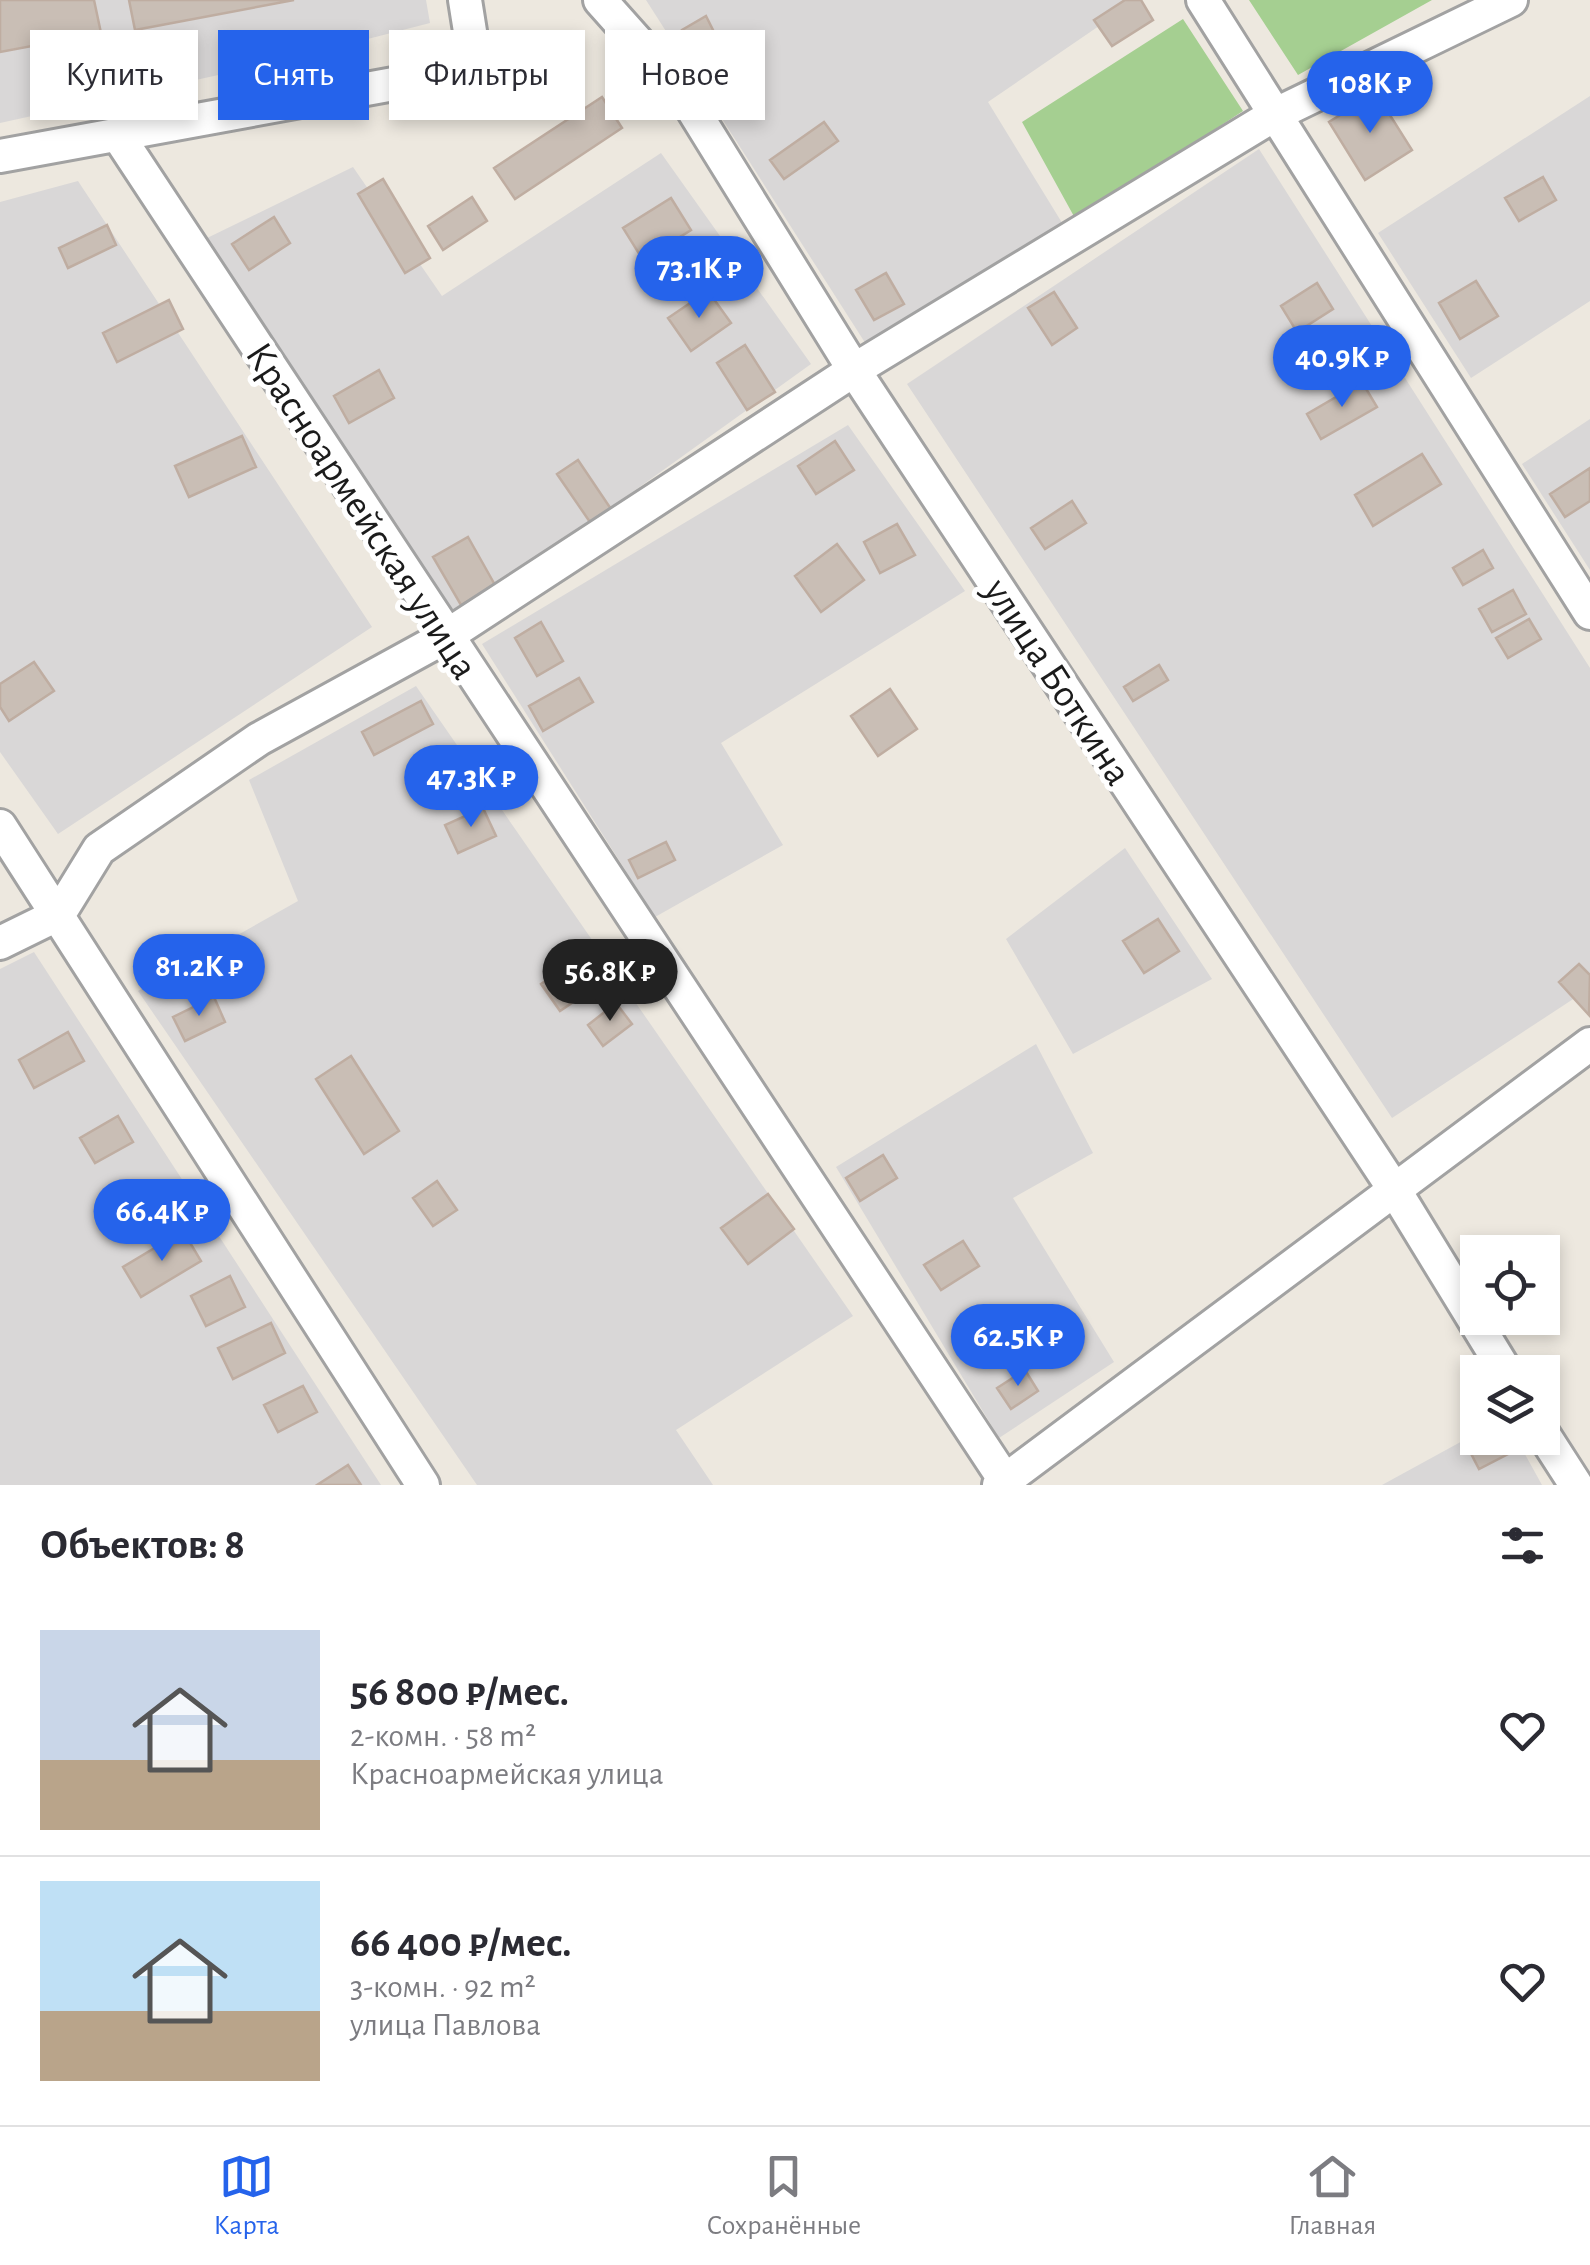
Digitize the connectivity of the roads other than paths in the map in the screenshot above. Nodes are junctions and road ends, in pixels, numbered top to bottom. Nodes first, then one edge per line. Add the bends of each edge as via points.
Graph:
1 (465, 0) edge
2 (600, 0) edge
3 (1203, 0) edge
4 (1511, 0) edge
5 (1274, 115) junction
6 (117, 134) junction
7 (0, 156) edge
8 (854, 370) junction
9 (1590, 614) edge
10 (445, 637) junction
11 (0, 826) edge
12 (59, 914) junction
13 (0, 943) edge
14 (1590, 1044) edge
15 (1394, 1189) junction
16 (1496, 1355) edge
17 (1557, 1455) edge
18 (1004, 1484) edge
19 (424, 1485) edge
20 (1576, 1485) edge

1 - 6 street via 472,44 462,65 432,77
2 - 8 street, улица Боткина via 682,92
3 - 5 street
4 - 5 street
5 - 8 street
5 - 9 street
6 - 7 street
6 - 10 street, Красноармейская улица
8 - 10 street
8 - 15 street, улица Боткина
10 - 12 street via 259,738 99,849
10 - 18 street, Красноармейская улица
11 - 12 street
12 - 13 street
12 - 19 street
14 - 15 street
15 - 16 street, улица Боткина
15 - 18 street
17 - 20 street

